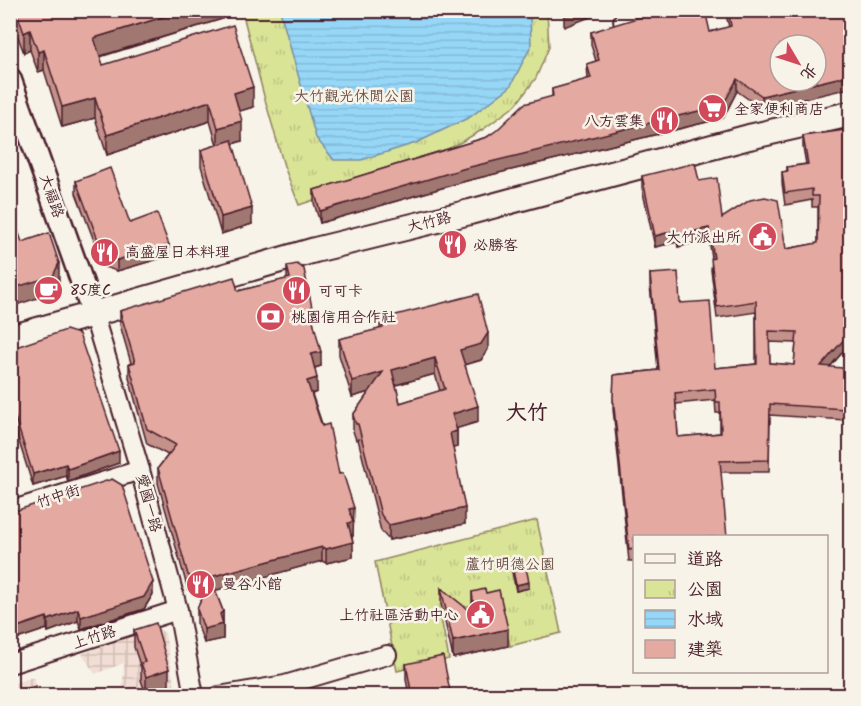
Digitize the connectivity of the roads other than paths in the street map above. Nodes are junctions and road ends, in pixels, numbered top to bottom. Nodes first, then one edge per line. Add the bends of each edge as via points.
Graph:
1 (656, 10) edge
2 (623, 21) edge
3 (10, 79) edge
4 (850, 114) edge
5 (93, 313) junction
6 (10, 338) edge
7 (140, 470) junction
8 (10, 511) edge
9 (178, 610) junction
10 (387, 655) dead end
11 (10, 664) edge
12 (194, 696) edge
13 (219, 696) edge

1 - 2 street
3 - 5 street, 大福路
4 - 5 main road, 大竹路 via 315,250
5 - 6 main road, 大竹路
5 - 7 street, 愛國一路
7 - 8 street, 竹中街
7 - 9 street, 愛國一路
9 - 11 street, 上竹路
9 - 12 street, 愛國一路
10 - 13 street via 285,685

